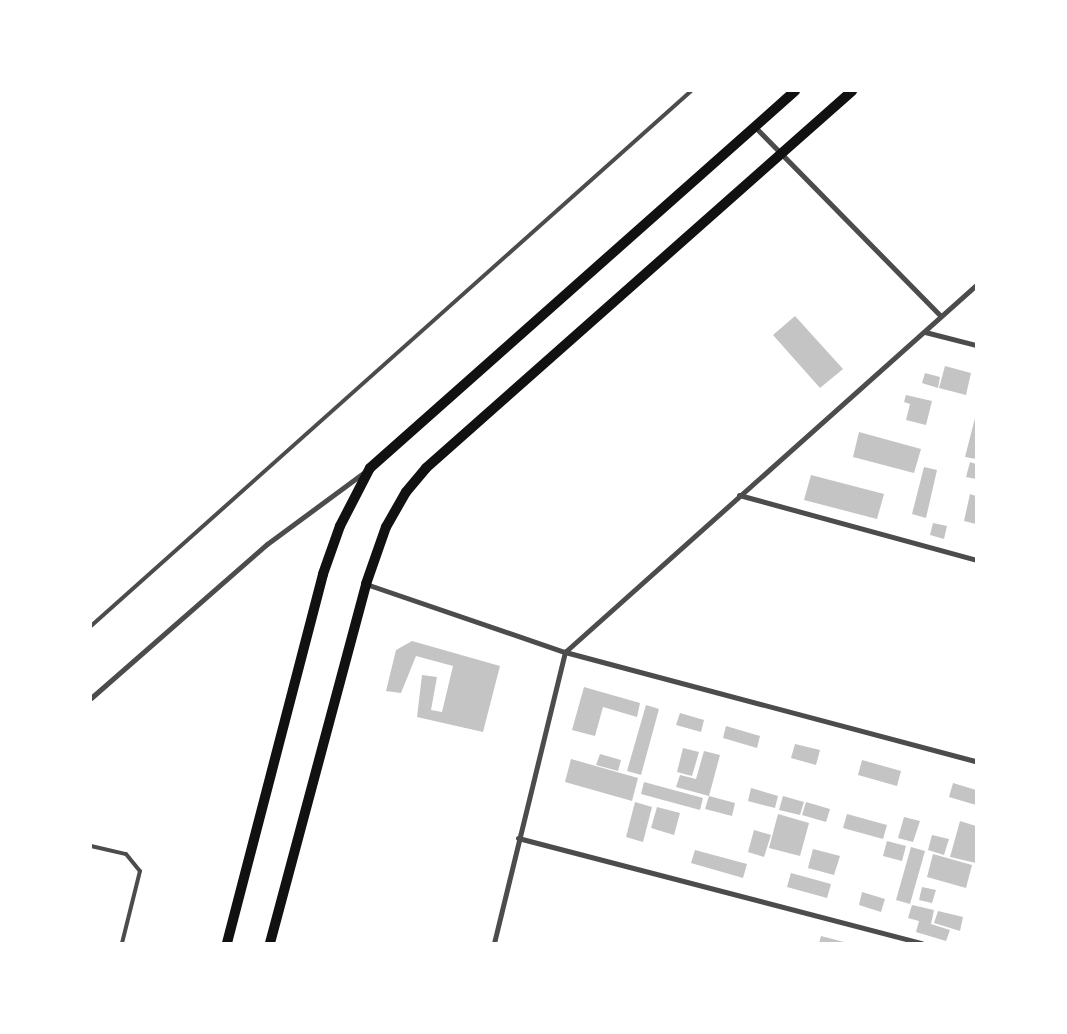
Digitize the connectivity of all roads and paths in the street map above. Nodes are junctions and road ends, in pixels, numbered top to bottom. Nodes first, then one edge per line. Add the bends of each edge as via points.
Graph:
1 (691, 91) edge
2 (795, 91) edge
3 (852, 91) edge
4 (755, 126) junction
5 (779, 155) junction
6 (976, 285) edge
7 (941, 316) junction
8 (925, 332) junction
9 (976, 345) edge
10 (370, 468) junction
11 (739, 495) junction
12 (976, 560) edge
13 (366, 584) junction
14 (91, 626) edge
15 (565, 652) junction
16 (91, 698) edge
17 (976, 760) edge
18 (518, 838) junction
19 (91, 846) edge
20 (122, 943) edge
21 (227, 943) edge
22 (270, 943) edge
23 (494, 943) edge
24 (922, 943) edge

1 - 14 lane
2 - 4 main road
3 - 5 main road
4 - 5 street
4 - 10 main road
5 - 7 street
5 - 13 main road via 426,468 386,527
6 - 7 street
7 - 8 street
8 - 9 street
8 - 11 street
10 - 16 street via 329,494 267,544
10 - 21 main road via 340,526 324,574
11 - 12 street
11 - 15 street
13 - 15 street
13 - 22 main road
15 - 17 street
15 - 18 street
18 - 23 street
18 - 24 street
19 - 20 lane via 126,854 140,871

